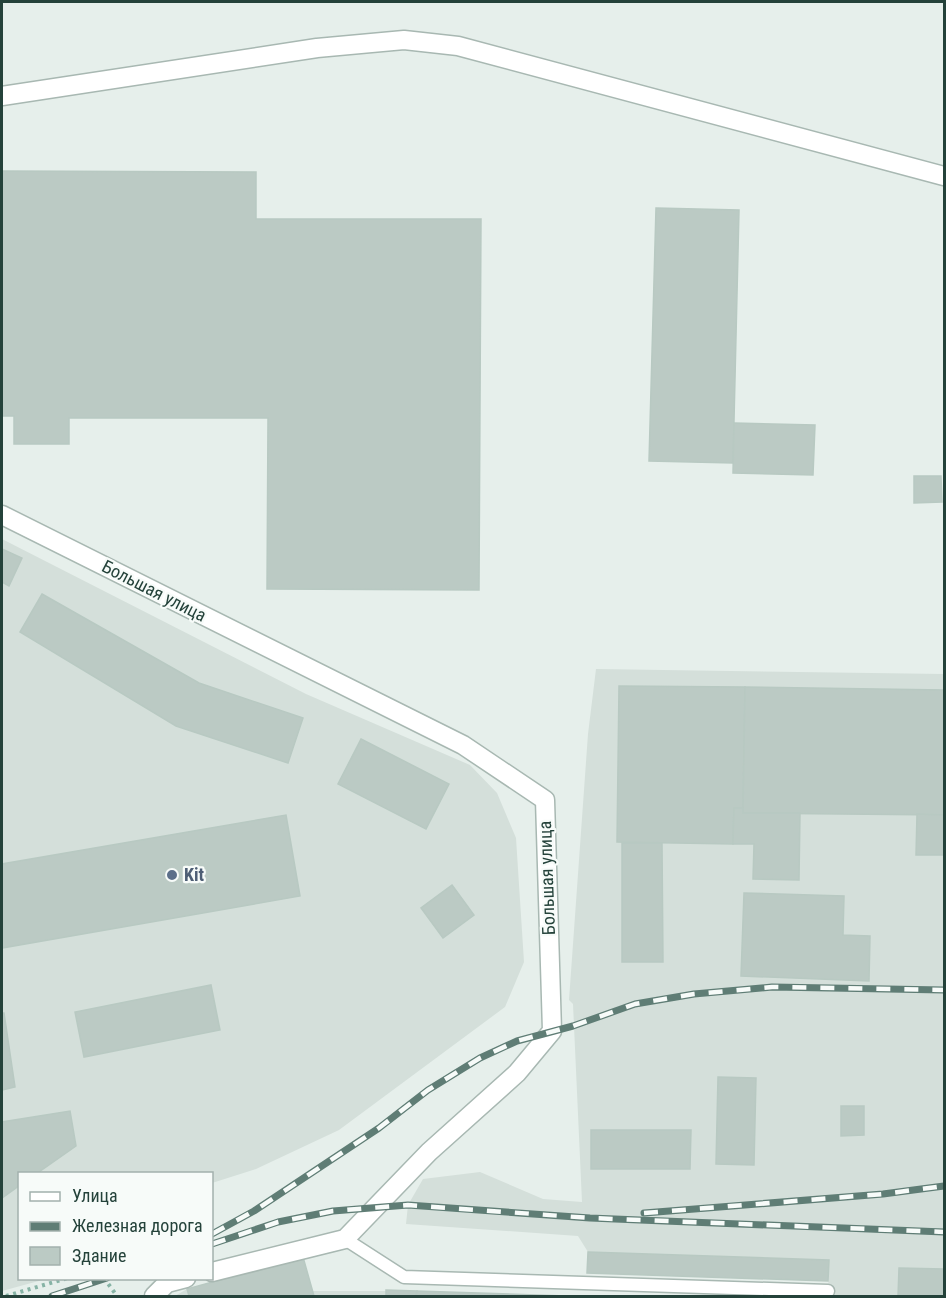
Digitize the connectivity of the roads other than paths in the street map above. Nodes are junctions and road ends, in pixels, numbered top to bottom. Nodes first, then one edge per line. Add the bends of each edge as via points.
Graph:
1 (2, 96) edge
2 (945, 176) edge
3 (2, 515) edge
4 (345, 1239) junction
5 (213, 1272) edge
6 (178, 1280) edge
7 (828, 1291) dead end
8 (154, 1296) edge

1 - 2 street via 317,48 404,40 458,46
3 - 4 street, Большая улица via 463,746 545,801 552,1031 517,1073 429,1152
4 - 5 street
4 - 7 lane via 404,1277
6 - 8 street via 167,1283

